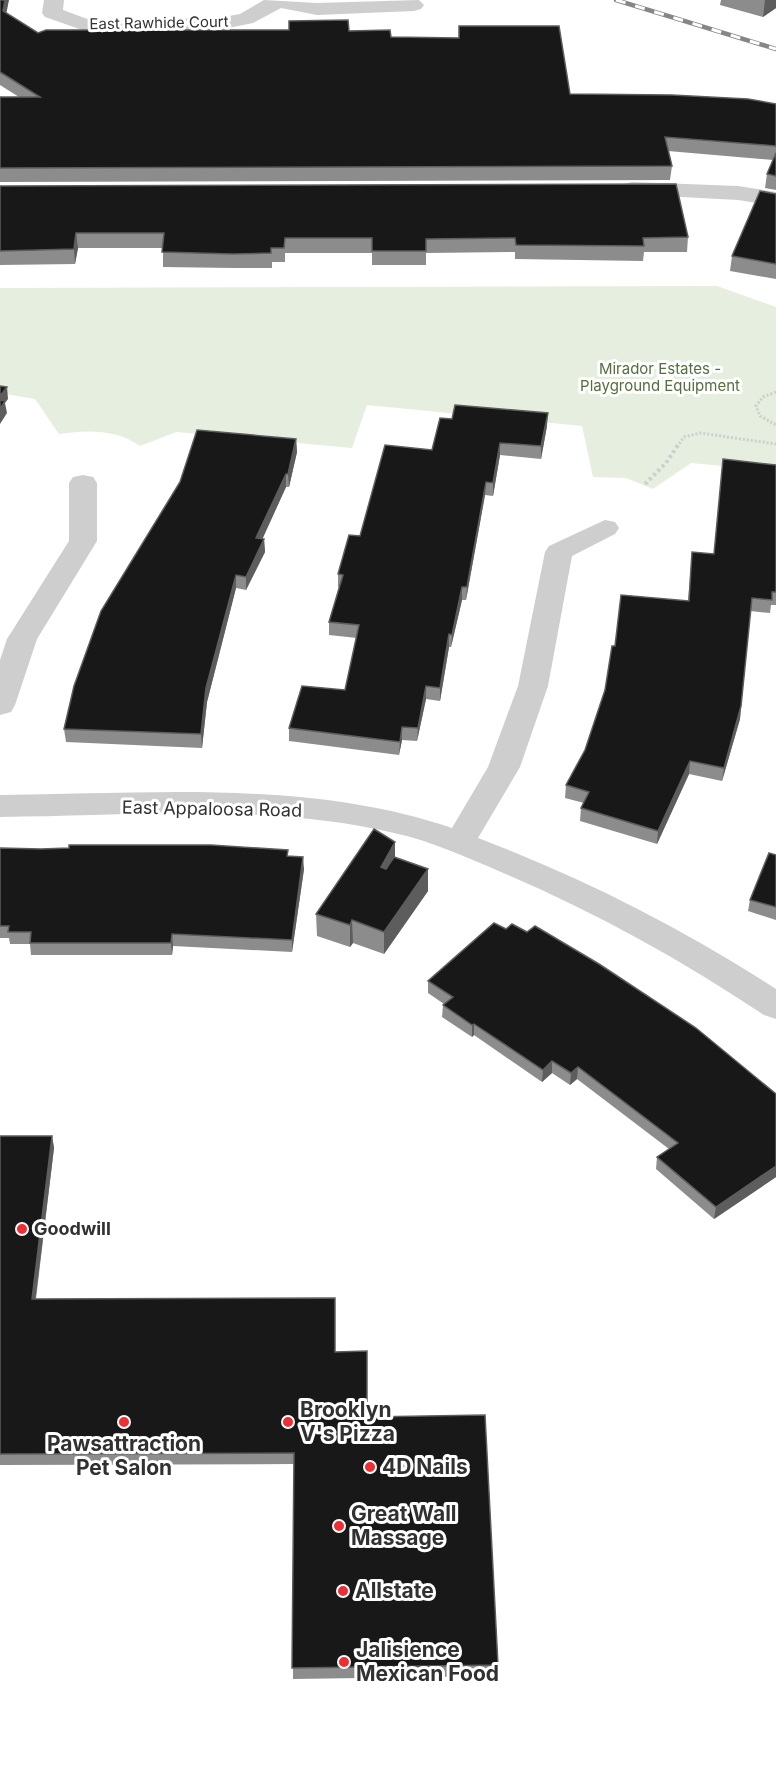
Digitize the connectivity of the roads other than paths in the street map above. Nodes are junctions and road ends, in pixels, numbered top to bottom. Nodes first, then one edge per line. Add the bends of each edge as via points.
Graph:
1 (54, 0) edge
2 (275, 1) edge
3 (414, 6) dead end
4 (611, 189) edge
5 (776, 199) edge
6 (83, 483) dead end
7 (605, 528) dead end
8 (0, 705) edge
9 (0, 806) edge
10 (459, 843) junction
11 (776, 1006) edge

1 - 2 street, East Rawhide Court via 52,13 88,26 218,24 246,19
2 - 3 street, East Rawhide Court via 317,9
4 - 5 street via 738,193
6 - 8 street via 83,541 22,639
7 - 10 street via 559,552 533,686 504,767
9 - 10 street, East Appaloosa Road via 267,806 381,819
10 - 11 street, East Appaloosa Road via 556,882 648,928

